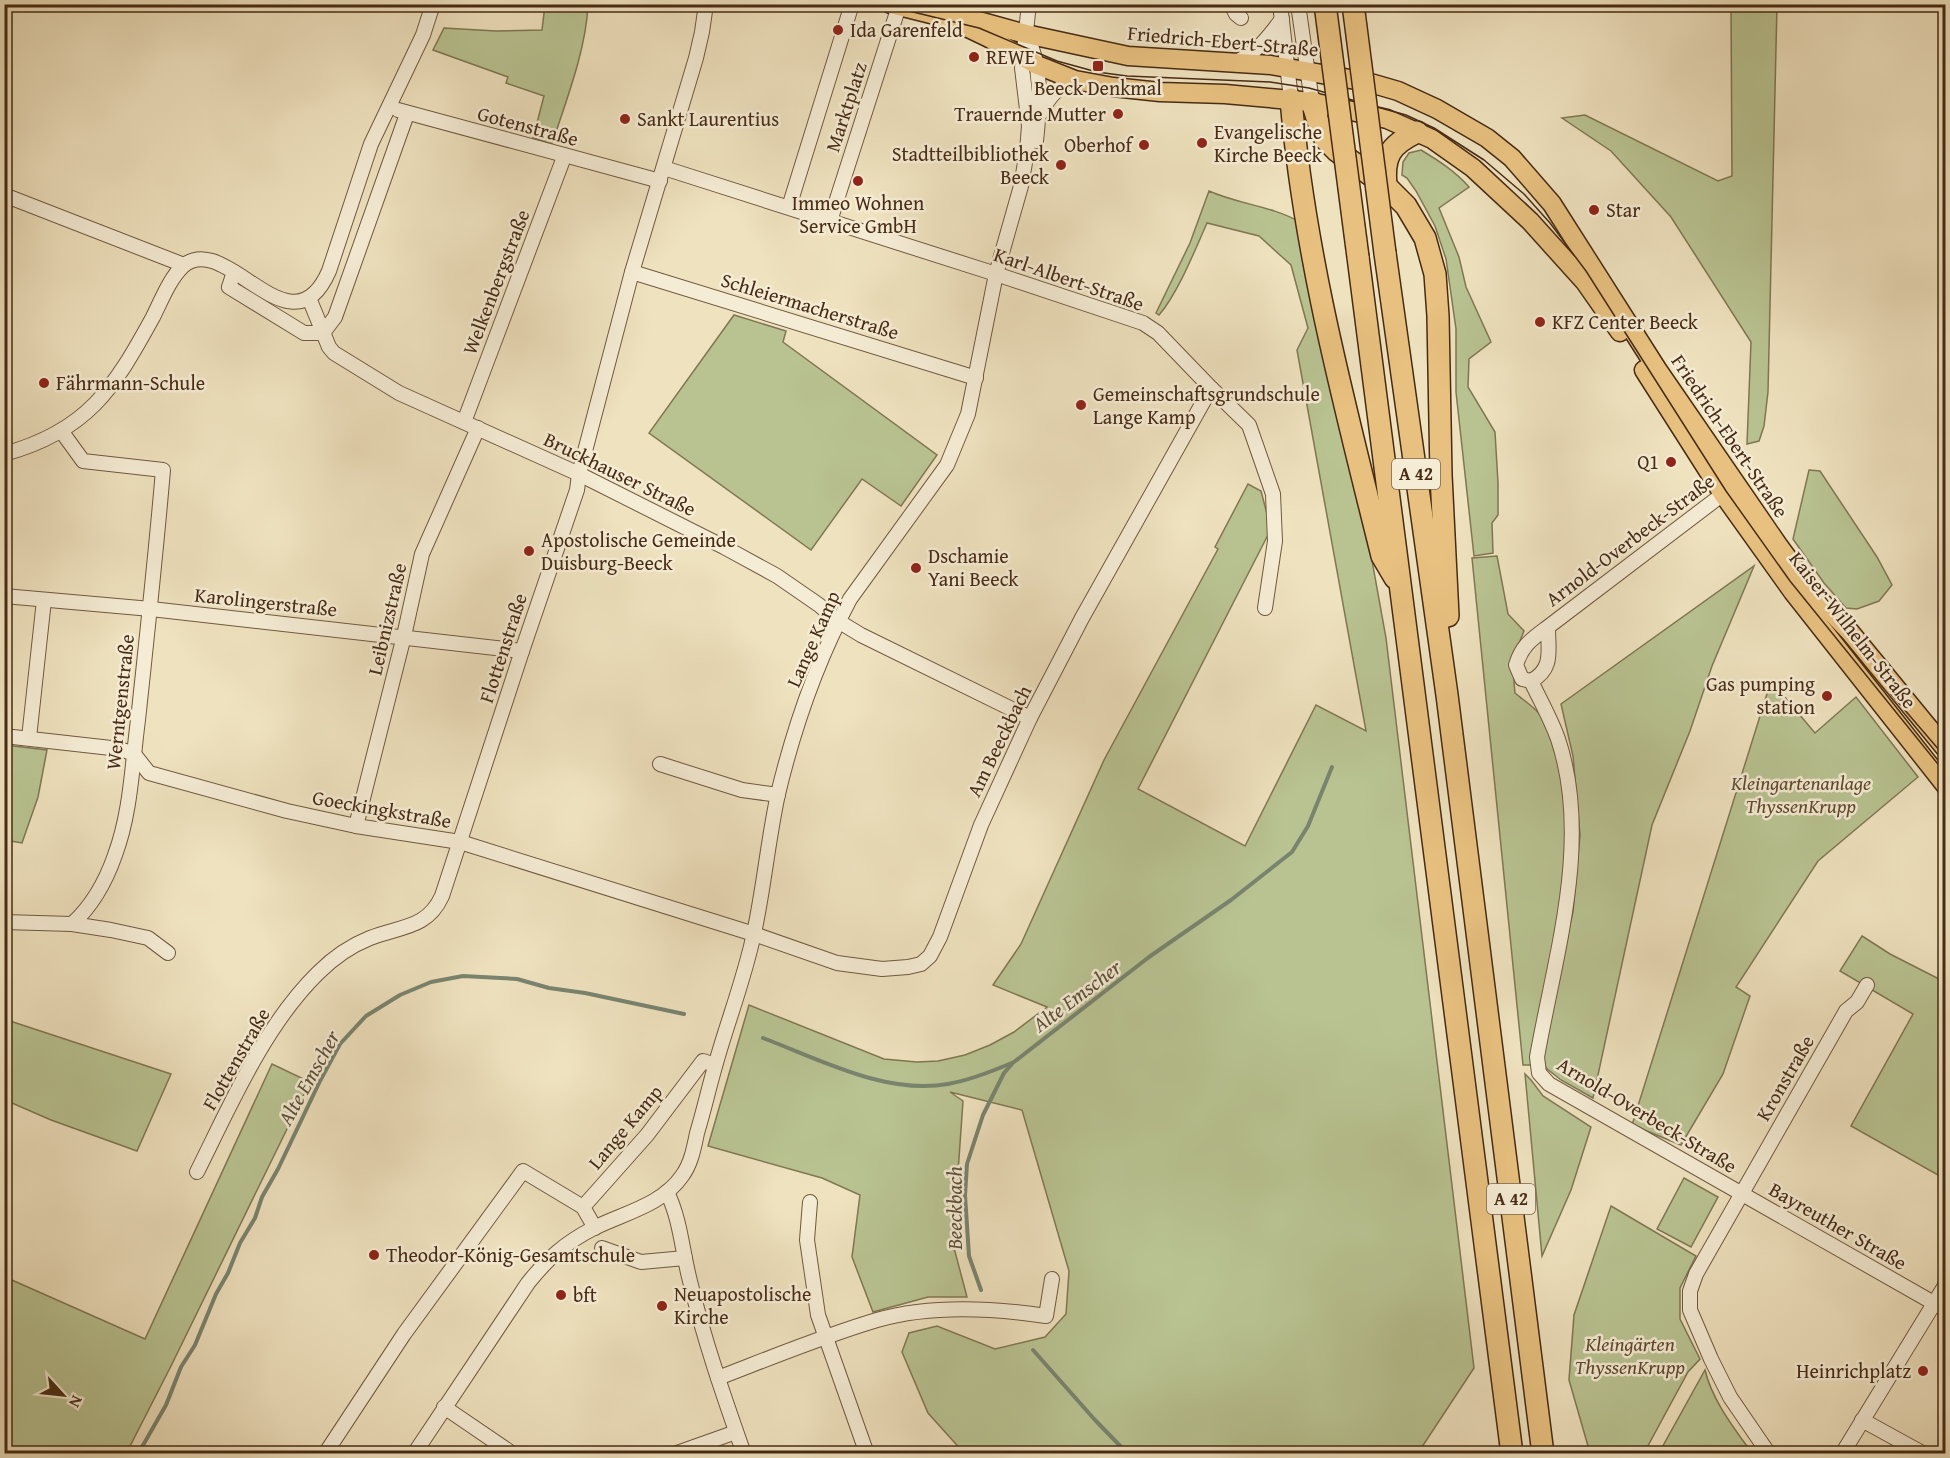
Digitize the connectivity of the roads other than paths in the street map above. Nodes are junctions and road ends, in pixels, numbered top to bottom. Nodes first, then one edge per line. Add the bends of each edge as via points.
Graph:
1 (434, 4) edge
2 (706, 4) edge
3 (852, 4) edge
4 (1029, 4) edge
5 (1231, 4) edge
6 (1280, 4) edge
7 (1298, 4) edge
8 (1324, 4) edge
9 (1353, 4) edge
10 (895, 5) edge
11 (947, 18) junction
12 (1241, 18) dead end
13 (1282, 19) junction
14 (1026, 34) junction
15 (1030, 62) junction
16 (1234, 63) junction
17 (1288, 68) junction
18 (1307, 70) junction
19 (1075, 80) junction
20 (1291, 99) junction
21 (1312, 102) junction
22 (387, 106) junction
23 (407, 114) junction
24 (1039, 116) junction
25 (1417, 132) junction
26 (564, 157) junction
27 (662, 175) junction
28 (1021, 186) junction
29 (1386, 186) junction
30 (4, 195) edge
31 (789, 207) junction
32 (830, 220) junction
33 (184, 265) junction
34 (234, 272) junction
35 (632, 272) junction
36 (996, 274) junction
37 (309, 298) junction
38 (323, 333) junction
39 (976, 378) junction
40 (1211, 388) junction
41 (464, 422) junction
42 (478, 428) junction
43 (62, 432) junction
44 (4, 453) edge
45 (579, 474) junction
46 (1729, 489) junction
47 (1773, 551) junction
48 (1401, 589) junction
49 (4, 596) edge
50 (44, 600) junction
51 (1265, 608) dead end
52 (151, 609) junction
53 (838, 621) junction
54 (1548, 627) junction
55 (404, 636) junction
56 (522, 651) junction
57 (1531, 681) junction
58 (1447, 694) junction
59 (1030, 718) junction
60 (4, 736) edge
61 (29, 738) junction
62 (1946, 749) edge
63 (134, 754) junction
64 (660, 764) dead end
65 (1946, 786) edge
66 (778, 795) junction
67 (356, 826) junction
68 (460, 842) junction
69 (4, 922) edge
70 (72, 924) junction
71 (754, 934) junction
72 (168, 953) dead end
73 (1867, 985) dead end
74 (715, 1065) junction
75 (198, 1173) dead end
76 (667, 1192) junction
77 (1742, 1194) junction
78 (810, 1202) dead end
79 (583, 1207) junction
80 (595, 1228) junction
81 (602, 1248) dead end
82 (685, 1258) junction
83 (1052, 1279) dead end
84 (1946, 1284) edge
85 (1940, 1307) edge
86 (826, 1338) junction
87 (718, 1378) junction
88 (444, 1407) junction
89 (1862, 1420) junction
90 (736, 1432) junction
91 (325, 1454) edge
92 (414, 1454) edge
93 (513, 1454) edge
94 (674, 1454) edge
95 (744, 1454) edge
96 (867, 1454) edge
97 (1512, 1454) edge
98 (1543, 1454) edge
99 (1769, 1454) edge
100 (1842, 1454) edge
101 (1924, 1454) edge

1 - 22 street
2 - 27 street, Flottenstraße via 696,58
3 - 31 street, Marktplatz
4 - 14 street, Lange Kamp
5 - 12 street
6 - 13 street
7 - 18 street
8 - 48 highway, A 42, bridge
9 - 58 highway, A 42, bridge
10 - 11 main road, Friedrich-Ebert-Straße
10 - 32 street, Marktplatz
11 - 14 main road, Friedrich-Ebert-Straße via 971,19
11 - 15 main road, Friedrich-Ebert-Straße
13 - 16 street via 1263,45
13 - 17 street
14 - 15 street, Lange Kamp
14 - 16 main road, Friedrich-Ebert-Straße via 1128,56
15 - 19 main road, Friedrich-Ebert-Straße
15 - 24 street, Lange Kamp
15 - 28 street, Lange Kamp via 1023,76 1029,136
16 - 17 main road, Friedrich-Ebert-Straße
17 - 18 main road, Friedrich-Ebert-Straße
17 - 20 street
18 - 21 street
18 - 46 main road, Friedrich-Ebert-Straße via 1398,91 1457,120 1512,158 1552,204
19 - 20 main road, Friedrich-Ebert-Straße via 1160,92
19 - 24 street via 1053,93
20 - 21 main road, Friedrich-Ebert-Straße
20 - 48 highway via 1304,210 1327,325 1382,556
21 - 25 main road, Friedrich-Ebert-Straße via 1387,119
21 - 29 highway via 1325,139
22 - 23 street, Gotenstraße
22 - 37 street via 324,284
23 - 26 street, Gotenstraße
23 - 38 street via 335,317
24 - 28 street, Lange Kamp via 1031,162
25 - 29 highway via 1391,150 1385,170
25 - 46 main road, Friedrich-Ebert-Straße via 1473,168 1562,255 1602,304
26 - 27 street, Gotenstraße
26 - 41 street, Welkenbergstraße
27 - 31 street, Karl-Albert-Straße
27 - 35 street, Flottenstraße
28 - 36 street, Lange Kamp
29 - 58 highway via 1406,206 1425,238 1435,274 1449,631
30 - 33 street
31 - 32 street, Karl-Albert-Straße
32 - 36 street, Karl-Albert-Straße
33 - 34 street via 194,259 207,259
33 - 43 street via 116,380 96,404
34 - 37 street via 275,298
34 - 38 street via 229,287 304,333
35 - 39 street, Schleiermacherstraße
35 - 45 street, Flottenstraße
36 - 39 street, Lange Kamp
36 - 40 street, Karl-Albert-Straße via 1143,323 1158,333
37 - 38 street, Bruckhauser Straße
38 - 41 street, Bruckhauser Straße via 334,353 366,374
39 - 53 street, Lange Kamp via 968,414 947,465
40 - 51 street, Karl-Albert-Straße via 1249,425 1273,494 1275,541
40 - 59 street, Am Beeckbach
41 - 42 street, Bruckhauser Straße
42 - 45 street, Bruckhauser Straße
42 - 55 street, Leibnizstraße via 422,554
43 - 44 street via 33,446
43 - 52 street, Werntgenstraße via 82,461 163,470
45 - 53 street, Bruckhauser Straße via 777,576
45 - 56 street, Flottenstraße via 577,490
46 - 47 main road, Friedrich-Ebert-Straße
46 - 54 street, Arnold-Overbeck-Straße
47 - 62 main road, Kaiser-Wilhelm-Straße via 1850,632
47 - 65 main road, Kaiser-Wilhelm-Straße via 1856,674
48 - 97 highway, A 42
49 - 50 street, Karolingerstraße
50 - 52 street, Karolingerstraße
50 - 61 street
52 - 55 street, Karolingerstraße
52 - 63 street, Werntgenstraße
53 - 59 street, Bruckhauser Straße
53 - 66 street, Lange Kamp via 812,685
54 - 57 street, Arnold-Overbeck-Straße via 1548,662 1542,675
54 - 57 street, Arnold-Overbeck-Straße via 1520,652 1516,665 1522,679
55 - 56 street, Karolingerstraße
55 - 67 street, Leibnizstraße
56 - 68 street, Flottenstraße
57 - 77 street, Arnold-Overbeck-Straße via 1558,739 1572,818 1566,911 1537,1057 1539,1072 1549,1084
58 - 98 highway, A 42
59 - 71 street, Am Beeckbach via 981,825 940,938 921,964 882,969 837,963
60 - 61 street
61 - 63 street
63 - 67 street, Goeckingkstraße via 149,773
63 - 70 street, Werntgenstraße via 116,853 97,895
64 - 66 street via 742,790
66 - 71 street, Lange Kamp
67 - 68 street, Goeckingkstraße
68 - 71 street, Goeckingkstraße
68 - 75 street, Flottenstraße via 442,896 425,920 369,938 343,952 300,993 244,1078
69 - 70 street
70 - 72 street via 148,938
71 - 74 street, Lange Kamp
73 - 77 street, Kronstraße via 1846,1011
74 - 76 street, Lange Kamp via 691,1158 682,1176
74 - 79 street, Lange Kamp via 703,1061
76 - 80 street
76 - 82 street via 676,1211
77 - 85 street, Bayreuther Straße
77 - 99 street, Kronstraße via 1696,1274 1690,1291 1690,1310 1730,1398
78 - 86 street via 807,1240 818,1315
79 - 80 street
79 - 91 street via 523,1171 404,1334
80 - 88 street via 546,1261
81 - 82 street via 641,1262
82 - 87 street
83 - 86 street via 1046,1316 966,1309 917,1313 879,1320
84 - 85 street
85 - 89 street
86 - 87 street
86 - 96 street
87 - 90 street
88 - 92 street
88 - 93 street
89 - 100 street
89 - 101 street
90 - 94 street
90 - 95 street

